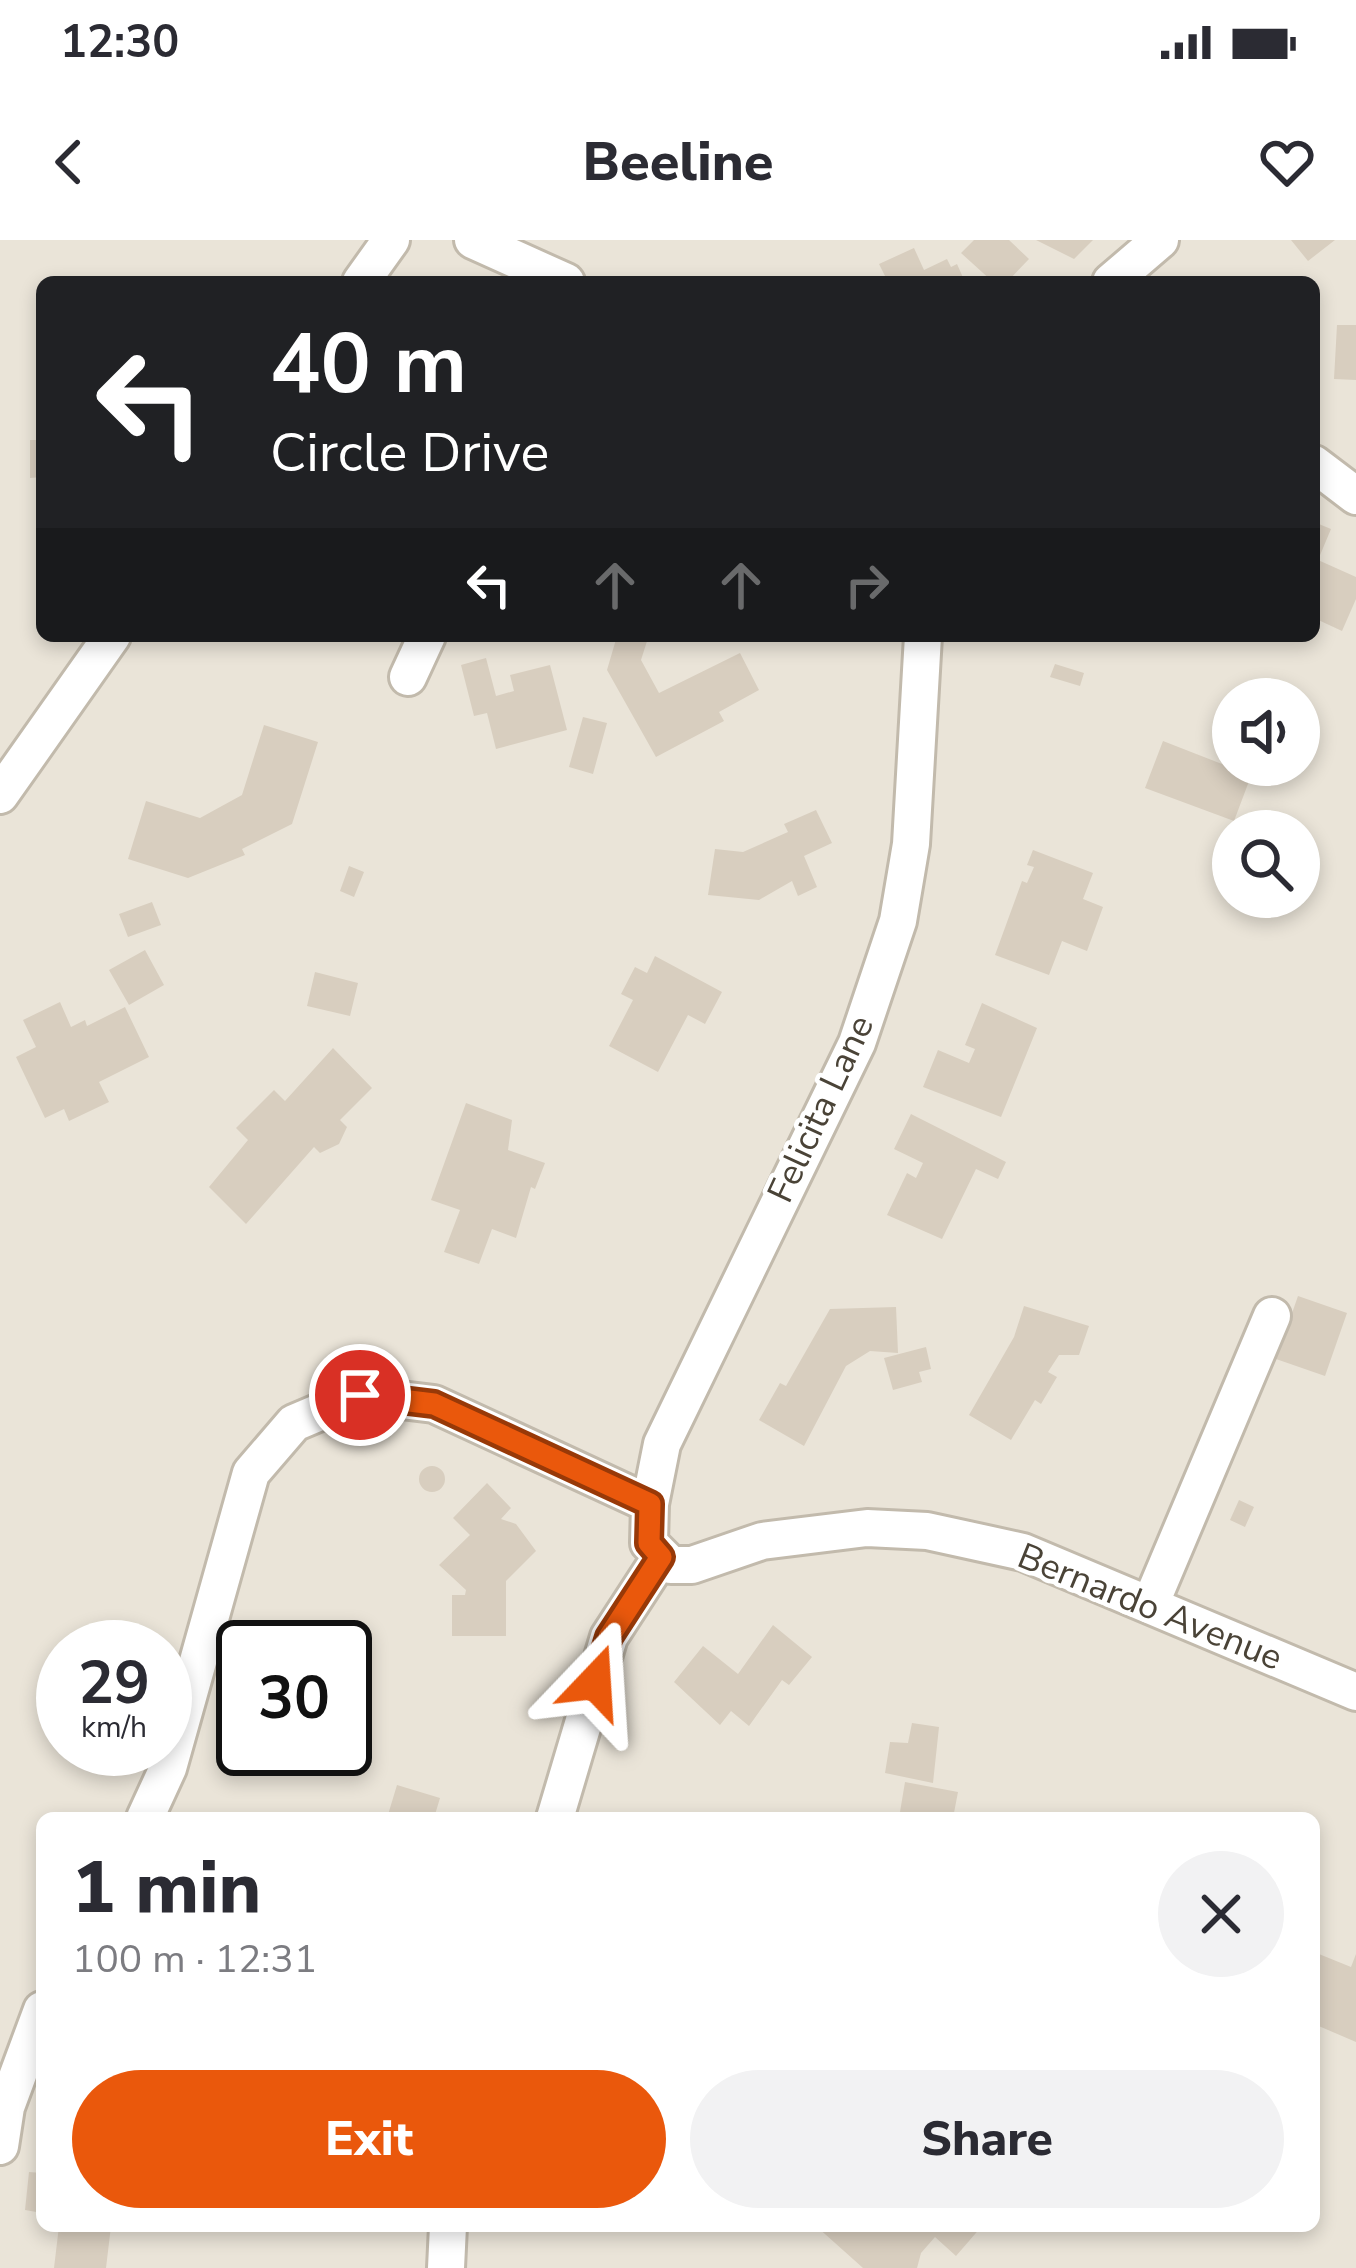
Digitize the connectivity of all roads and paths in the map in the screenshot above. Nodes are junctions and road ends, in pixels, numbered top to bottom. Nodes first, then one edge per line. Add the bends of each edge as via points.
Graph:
1 (391, 240) edge
2 (473, 240) edge
3 (366, 276) edge
4 (553, 276) edge
5 (1320, 469) edge
6 (1356, 496) edge
7 (108, 642) edge
8 (424, 642) edge
9 (923, 642) edge
10 (408, 677) dead end
11 (0, 795) edge
12 (1272, 1316) dead end
13 (650, 1504) junction
14 (661, 1557) junction
15 (1150, 1605) junction
16 (1356, 1692) edge
17 (148, 1812) edge
18 (557, 1812) edge
19 (36, 2015) edge
20 (14, 2038) edge
21 (0, 2146) edge
22 (448, 2232) edge
23 (446, 2268) edge

1 - 3 street
2 - 4 street
5 - 6 street
7 - 11 street
8 - 10 street
9 - 13 street, Felicita Lane via 911,844 898,921 857,1043 662,1444
12 - 15 street
13 - 14 street, Felicita Lane via 649,1543
13 - 17 street via 434,1404 360,1395 294,1423 251,1473 168,1768
14 - 15 street, Bernardo Avenue via 692,1565 762,1541 867,1528 927,1531 1024,1552
14 - 18 street via 609,1637
15 - 16 street, Bernardo Avenue
19 - 20 street
20 - 21 street
22 - 23 street

